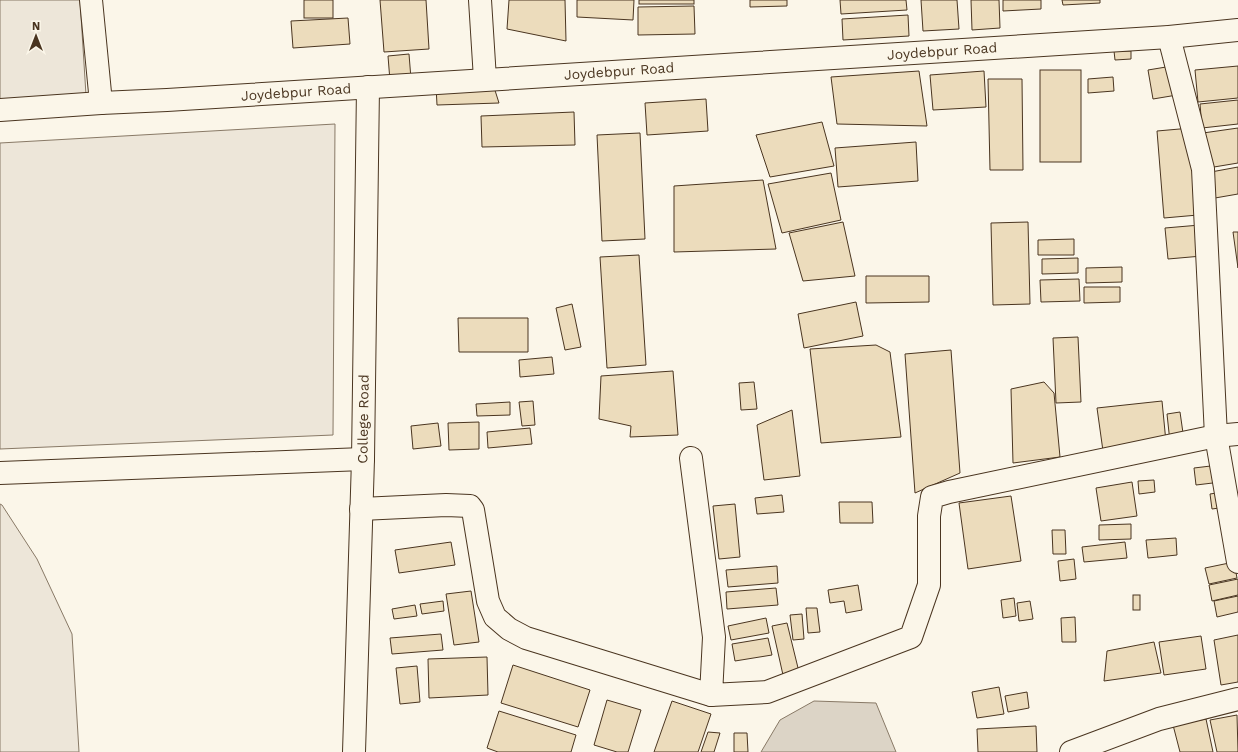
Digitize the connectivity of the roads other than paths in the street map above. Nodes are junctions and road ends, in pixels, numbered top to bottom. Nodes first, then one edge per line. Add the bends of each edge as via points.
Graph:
1 (91, 0) edge
2 (480, 0) edge
3 (1238, 30) edge
4 (1169, 37) junction
5 (485, 79) junction
6 (368, 87) junction
7 (101, 102) junction
8 (0, 110) edge
9 (1238, 434) edge
10 (1216, 436) junction
11 (690, 458) dead end
12 (363, 459) junction
13 (0, 473) edge
14 (361, 509) junction
15 (1238, 562) edge
16 (711, 695) junction
17 (1238, 699) edge
18 (354, 752) edge
19 (1071, 752) edge

1 - 7 street
2 - 5 street
3 - 4 street, Joydebpur Road
4 - 5 street, Joydebpur Road
4 - 10 street via 1203,169
5 - 6 street, Joydebpur Road
6 - 7 street, Joydebpur Road
6 - 12 street, College Road
7 - 8 street, Joydebpur Road
9 - 10 street
10 - 15 street
10 - 16 street via 932,497 929,516 929,585 911,637 767,692
11 - 16 street via 714,637
12 - 13 street
12 - 14 street, College Road
14 - 16 street via 446,504 470,506 473,510 488,600 495,617 509,629 526,638
14 - 18 street, College Road
17 - 19 street via 1159,719

